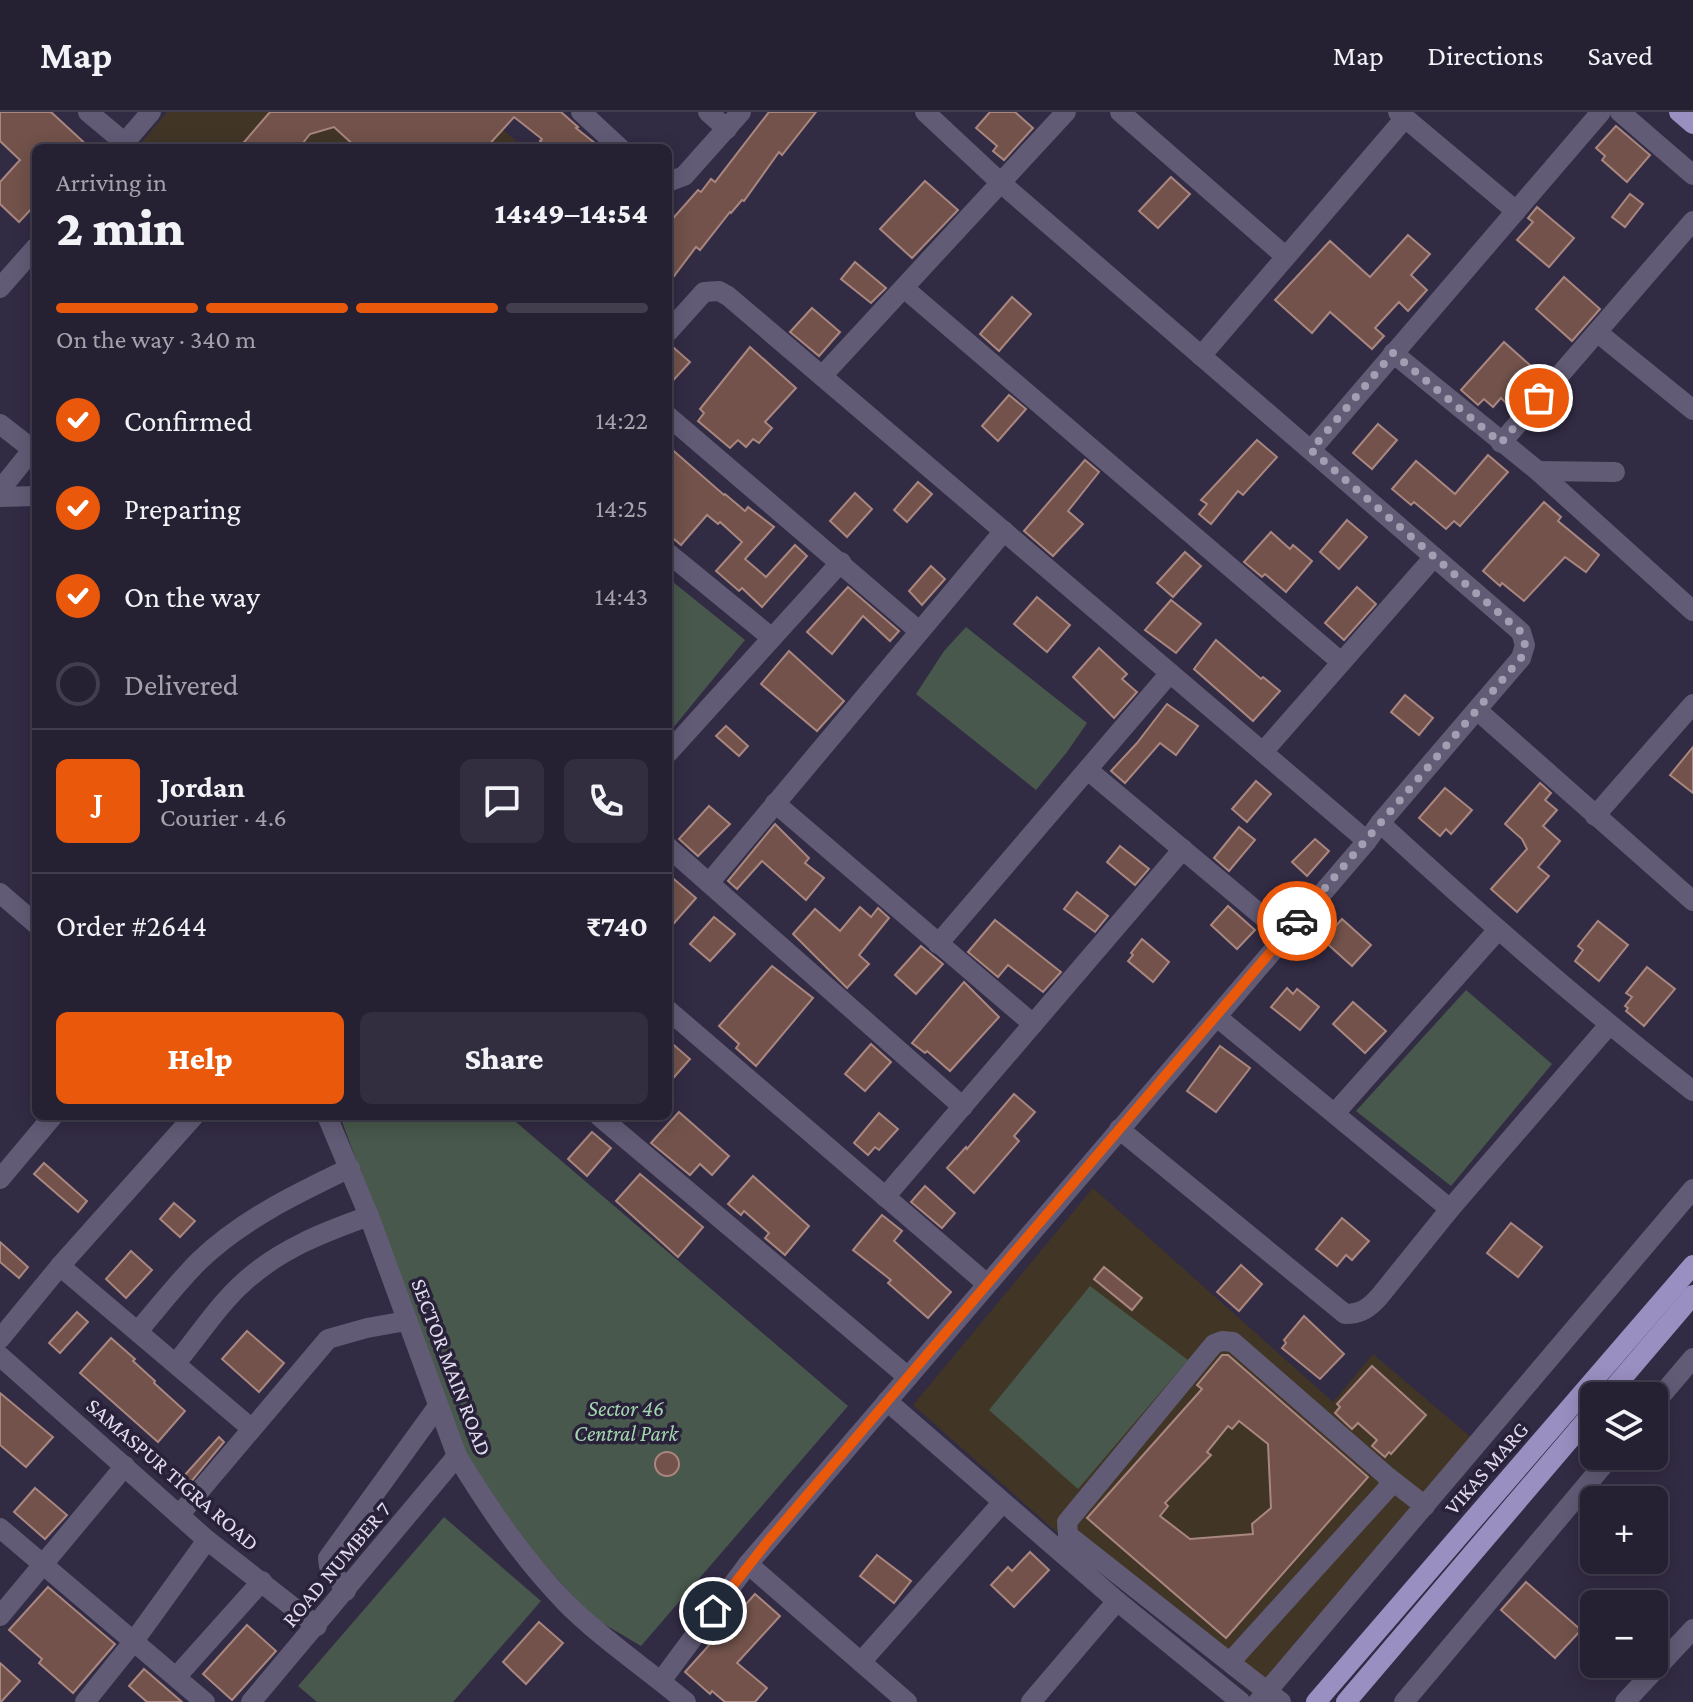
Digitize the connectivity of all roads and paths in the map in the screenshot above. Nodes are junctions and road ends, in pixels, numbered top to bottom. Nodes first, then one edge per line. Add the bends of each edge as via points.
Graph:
1 (88, 112) edge
2 (151, 112) edge
3 (581, 112) edge
4 (708, 112) edge
5 (741, 112) edge
6 (925, 112) edge
7 (1066, 112) edge
8 (1120, 112) edge
9 (1601, 112) edge
10 (1620, 112) edge
11 (1679, 112) edge
12 (1401, 115) edge
13 (1693, 124) edge
14 (727, 129) junction
15 (122, 144) edge
16 (124, 144) edge
17 (616, 144) edge
18 (1693, 175) edge
19 (672, 180) edge
20 (1001, 183) junction
21 (1516, 211) junction
22 (1693, 221) edge
23 (32, 252) edge
24 (1285, 256) junction
25 (0, 288) edge
26 (904, 288) junction
27 (672, 327) edge
28 (1597, 332) junction
29 (1393, 353) junction
30 (1201, 356) junction
31 (822, 376) junction
32 (1693, 410) edge
33 (672, 419) edge
34 (0, 424) edge
35 (1501, 443) junction
36 (32, 448) edge
37 (1311, 450) junction
38 (32, 452) edge
39 (1538, 471) junction
40 (1615, 472) dead end
41 (0, 490) edge
42 (32, 496) edge
43 (0, 497) edge
44 (1004, 531) junction
45 (672, 556) edge
46 (1434, 557) junction
47 (841, 562) junction
48 (1693, 611) edge
49 (919, 631) junction
50 (772, 638) junction
51 (1341, 662) junction
52 (1170, 673) junction
53 (1693, 704) edge
54 (1477, 710) junction
55 (672, 749) edge
56 (1263, 752) junction
57 (1089, 771) junction
58 (775, 803) junction
59 (1595, 816) junction
60 (1380, 823) junction
61 (1367, 841) junction
62 (1183, 849) junction
63 (672, 851) edge
64 (709, 883) junction
65 (0, 893) edge
66 (1693, 901) edge
67 (32, 921) edge
68 (1497, 931) junction
69 (1285, 935) junction
70 (938, 944) junction
71 (672, 1013) edge
72 (1217, 1017) junction
73 (1033, 1024) junction
74 (1609, 1025) junction
75 (1693, 1091) edge
76 (963, 1107) junction
77 (1335, 1113) junction
78 (50, 1120) edge
79 (190, 1120) edge
80 (329, 1120) edge
81 (604, 1120) edge
82 (1119, 1129) junction
83 (350, 1168) junction
84 (0, 1179) edge
85 (1693, 1189) edge
86 (885, 1197) junction
87 (1450, 1209) junction
88 (369, 1216) junction
89 (1693, 1265) edge
90 (60, 1266) junction
91 (987, 1284) junction
92 (1693, 1295) edge
93 (406, 1321) junction
94 (138, 1331) junction
95 (0, 1339) edge
96 (0, 1356) edge
97 (1693, 1358) edge
98 (176, 1363) junction
99 (908, 1377) junction
100 (1619, 1382) edge
101 (1668, 1387) edge
102 (887, 1401) junction
103 (438, 1406) junction
104 (1580, 1427) edge
105 (251, 1428) junction
106 (457, 1456) junction
107 (125, 1466) junction
108 (1599, 1470) edge
109 (1389, 1478) junction
110 (1002, 1503) junction
111 (1425, 1506) junction
112 (180, 1514) junction
113 (0, 1528) edge
114 (207, 1540) junction
115 (748, 1564) junction
116 (43, 1565) junction
117 (262, 1581) junction
118 (346, 1591) junction
119 (1117, 1601) junction
120 (0, 1616) edge
121 (317, 1626) junction
122 (1693, 1629) edge
123 (134, 1641) junction
124 (861, 1662) junction
125 (1233, 1665) junction
126 (177, 1676) junction
127 (661, 1681) junction
128 (1269, 1698) edge
129 (85, 1702) edge
130 (205, 1702) edge
131 (251, 1702) edge
132 (686, 1702) edge
133 (907, 1702) edge
134 (1031, 1702) edge
135 (1241, 1702) edge
136 (1316, 1702) edge
137 (1346, 1702) edge
138 (1404, 1702) edge
139 (1625, 1702) edge

1 - 15 street
2 - 16 street
3 - 17 street
4 - 14 street
5 - 14 street
6 - 20 street
7 - 20 street
8 - 24 street
9 - 21 street
10 - 18 street
11 - 13 main road
12 - 21 street
12 - 24 street
14 - 19 street via 684,176
20 - 26 street
20 - 30 street
21 - 29 street
22 - 28 street
23 - 25 street
24 - 30 street
26 - 31 street
26 - 51 street
27 - 31 street via 700,295 719,291
28 - 32 street
28 - 35 street
29 - 35 street
29 - 37 street
30 - 37 street
31 - 44 street
33 - 47 street
34 - 36 street
35 - 39 street
37 - 46 street
38 - 41 street
39 - 40 street
39 - 48 street
42 - 43 street
44 - 49 street
44 - 52 street
45 - 50 street
46 - 51 street
46 - 54 street via 1521,632 1525,645 1521,658
47 - 49 street
47 - 50 street
49 - 58 street
50 - 55 street
51 - 56 street
52 - 56 street
52 - 57 street
53 - 59 street
54 - 59 street
54 - 60 street
56 - 61 street
57 - 62 street
57 - 70 street
58 - 64 street
58 - 70 street
59 - 66 street
60 - 61 street
60 - 68 street
61 - 69 street
62 - 69 street
62 - 73 street
63 - 64 street
64 - 76 street
65 - 67 street
68 - 74 street
68 - 77 street
69 - 72 street
70 - 73 street
71 - 86 street
72 - 77 street
72 - 82 street
73 - 76 street
74 - 75 street
74 - 87 street
76 - 86 street
77 - 87 street
78 - 84 street
79 - 90 street
80 - 83 street, SECTOR MAIN ROAD
81 - 99 street
82 - 87 street via 1345,1314 1369,1308
82 - 91 street
83 - 88 street, SECTOR MAIN ROAD
83 - 94 street via 248,1223 199,1261
85 - 111 street
86 - 91 street
88 - 93 street, SECTOR MAIN ROAD
88 - 98 street via 312,1237 269,1262 242,1284
89 - 136 main road, VIKAS MARG
90 - 94 street
90 - 95 street
91 - 99 street
92 - 100 main road
93 - 103 street, SECTOR MAIN ROAD
93 - 105 street via 328,1339
94 - 98 street
96 - 107 street, SAMASPUR TIGRA ROAD
97 - 101 street
98 - 105 street
99 - 102 street
102 - 110 street
102 - 115 street
103 - 106 street, SECTOR MAIN ROAD
103 - 118 street via 328,1558
104 - 137 main road, VIKAS MARG
105 - 112 street
106 - 118 street, ROAD NUMBER 7
106 - 127 street, SECTOR MAIN ROAD via 519,1552 570,1606
107 - 112 street, SAMASPUR TIGRA ROAD
107 - 116 street
108 - 138 street
109 - 111 street
109 - 125 street via 1388,1488 1236,1653
109 - 125 street via 1233,1342 1214,1344 1067,1528 1068,1535
110 - 119 street
110 - 124 street
111 - 128 street
112 - 114 street, SAMASPUR TIGRA ROAD
113 - 116 street
114 - 117 street, SAMASPUR TIGRA ROAD
114 - 123 street
115 - 124 street
115 - 127 street
116 - 120 street
116 - 123 street
117 - 121 street, SAMASPUR TIGRA ROAD
117 - 126 street
118 - 121 street, ROAD NUMBER 7
119 - 134 street
119 - 135 street
121 - 131 street, ROAD NUMBER 7
122 - 139 street
123 - 126 street
123 - 129 street
124 - 133 street
125 - 128 street
126 - 130 street
127 - 132 street, SECTOR MAIN ROAD

